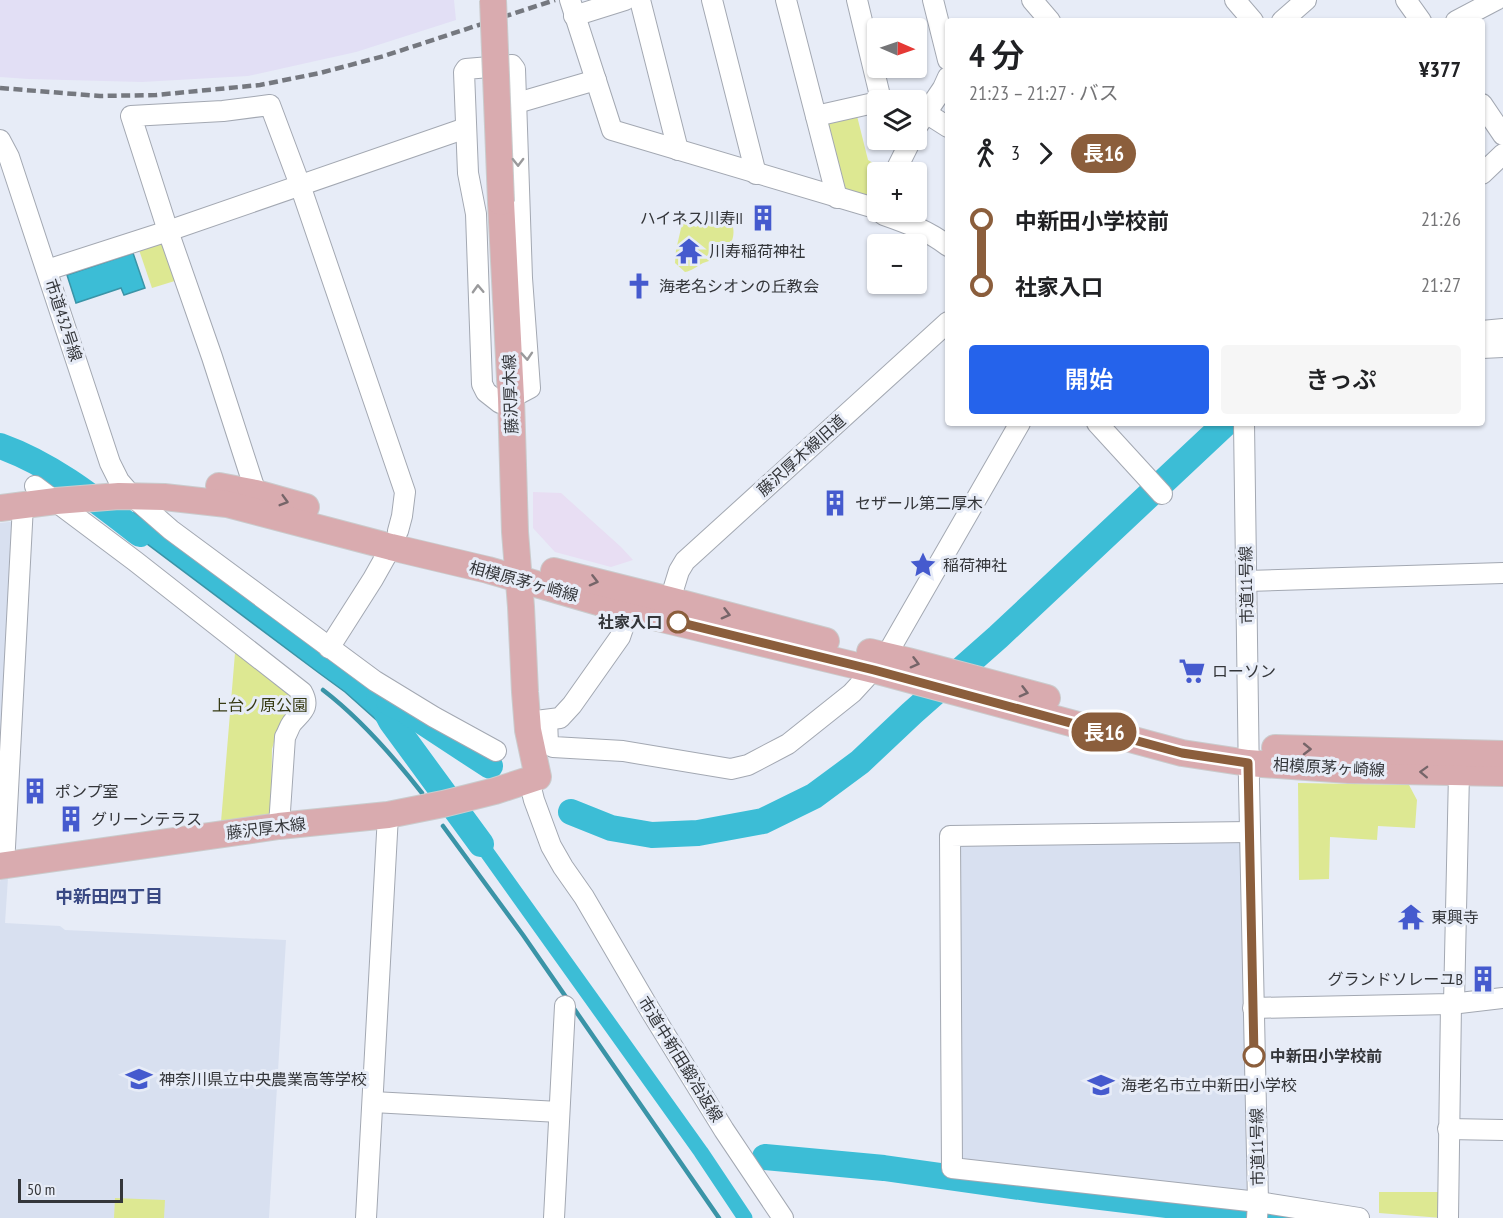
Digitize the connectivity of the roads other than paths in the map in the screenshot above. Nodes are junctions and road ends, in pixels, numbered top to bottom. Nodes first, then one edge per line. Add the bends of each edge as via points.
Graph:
1 (482, 0) edge
2 (493, 0) edge
3 (625, 0) edge
4 (640, 0) edge
5 (712, 0) edge
6 (786, 0) edge
7 (857, 0) edge
8 (933, 0) edge
9 (1032, 0) edge
10 (1235, 0) edge
11 (1306, 0) edge
12 (1496, 0) edge
13 (572, 8) edge
14 (1047, 18) edge
15 (1250, 18) edge
16 (1285, 18) edge
17 (1462, 18) edge
18 (945, 48) edge
19 (596, 80) junction
20 (945, 82) edge
21 (877, 90) edge
22 (517, 103) junction
23 (867, 104) edge
24 (1485, 108) edge
25 (927, 111) edge
26 (816, 116) junction
27 (927, 122) edge
28 (945, 125) edge
29 (466, 128) junction
30 (1503, 135) edge
31 (0, 140) edge
32 (678, 150) junction
33 (1503, 154) edge
34 (1485, 171) edge
35 (756, 174) junction
36 (300, 185) junction
37 (837, 198) junction
38 (496, 202) junction
39 (867, 207) edge
40 (905, 222) edge
41 (168, 231) junction
42 (945, 244) edge
43 (47, 270) junction
44 (945, 325) edge
45 (1503, 329) edge
46 (1485, 331) edge
47 (1503, 347) edge
48 (1485, 348) edge
49 (506, 400) junction
50 (1018, 426) edge
51 (1100, 426) edge
52 (1244, 426) edge
53 (118, 489) junction
54 (1158, 489) dead end
55 (0, 492) edge
56 (256, 493) junction
57 (37, 498) edge
58 (394, 539) junction
59 (512, 569) junction
60 (1503, 573) edge
61 (1247, 581) junction
62 (670, 600) junction
63 (629, 611) junction
64 (329, 648) junction
65 (880, 663) junction
66 (537, 721) junction
67 (496, 751) dead end
68 (1503, 754) edge
69 (1248, 755) junction
70 (1459, 773) junction
71 (1503, 773) edge
72 (534, 779) junction
73 (388, 814) junction
74 (279, 826) junction
75 (1250, 832) junction
76 (2, 866) edge
77 (1503, 998) edge
78 (1453, 1004) junction
79 (565, 1006) dead end
80 (1253, 1008) junction
81 (373, 1102) junction
82 (559, 1112) junction
83 (1448, 1129) junction
84 (1503, 1130) edge
85 (1257, 1209) edge
86 (777, 1216) edge
87 (366, 1218) edge
88 (554, 1218) edge
89 (1359, 1218) edge
90 (1448, 1218) edge

1 - 38 main road, 藤沢厚木線
2 - 38 main road, 藤沢厚木線, bridge
3 - 13 street
4 - 32 street
5 - 35 street
6 - 26 street
7 - 21 street
8 - 18 street
9 - 14 street
10 - 15 street
11 - 16 street
12 - 17 street
13 - 19 street
19 - 22 street
19 - 32 street via 612,130
20 - 25 street
22 - 29 street via 516,69 512,65 466,69
22 -> 49 street via 530,388
23 - 26 street
24 - 30 street
26 - 37 street
27 - 28 street
29 - 36 street
49 -> 29 street via 486,392 482,384 476,214 468,173
31 - 43 street, 市道432号線
32 - 35 street
33 - 34 street
35 - 37 street
36 - 41 street
36 - 41 street via 270,105 131,116
36 - 58 street via 405,492
37 - 39 street
38 - 49 main road, 藤沢厚木線
40 - 42 street
41 - 43 street
41 - 56 street
43 - 53 street, 市道432号線
44 - 62 street, 藤沢厚木線旧道 via 685,561
45 - 46 street
47 - 48 street
49 - 59 main road, 藤沢厚木線
50 - 65 street
51 - 54 street
52 - 61 street, 市道11号線
53 - 56 main road, 相模原茅ヶ崎線 via 167,482
53 - 57 main road, 相模原茅ヶ崎線
53 - 58 main road, 相模原茅ヶ崎線 via 227,504
53 - 64 street
55 - 57 main road, 相模原茅ヶ崎線
56 -> 58 main road, 相模原茅ヶ崎線
57 - 74 street via 302,692 306,706 285,737
57 - 76 street
58 - 59 main road, 相模原茅ヶ崎線
58 - 64 street
59 -> 62 main road, 相模原茅ヶ崎線 via 543,569
59 - 63 main road, 相模原茅ヶ崎線
59 - 66 main road, 藤沢厚木線
59 - 72 main road, 藤沢厚木線 via 518,715
60 - 61 street
61 - 69 street, 市道11号線
62 -> 65 main road, 相模原茅ヶ崎線
63 - 65 main road, 相模原茅ヶ崎線
63 - 66 street via 620,637 572,705 560,718
64 - 67 street via 375,681
65 - 66 street via 852,693 788,744 748,765 731,769 623,751 553,747
65 - 69 main road, 相模原茅ヶ崎線 via 1182,753
66 - 72 main road, 藤沢厚木線
69 -> 68 main road, 相模原茅ヶ崎線
70 -> 69 main road, 相模原茅ヶ崎線 via 1349,770
69 - 75 street, 市道11号線
70 - 71 main road, 相模原茅ヶ崎線
70 - 78 street
72 - 73 main road, 藤沢厚木線
72 - 86 street, 市道中新田鍛冶返線 via 534,800 551,846
73 - 74 main road, 藤沢厚木線
73 - 81 street
74 - 76 main road, 藤沢厚木線
75 - 80 street, 市道11号線
75 - 85 street via 950,836 952,1168
77 - 78 street
78 - 80 street
78 - 83 street
79 - 82 street
80 - 85 street, 市道11号線
81 - 82 street
81 - 87 street
82 - 88 street
83 - 84 street
83 - 90 street
85 - 89 street

